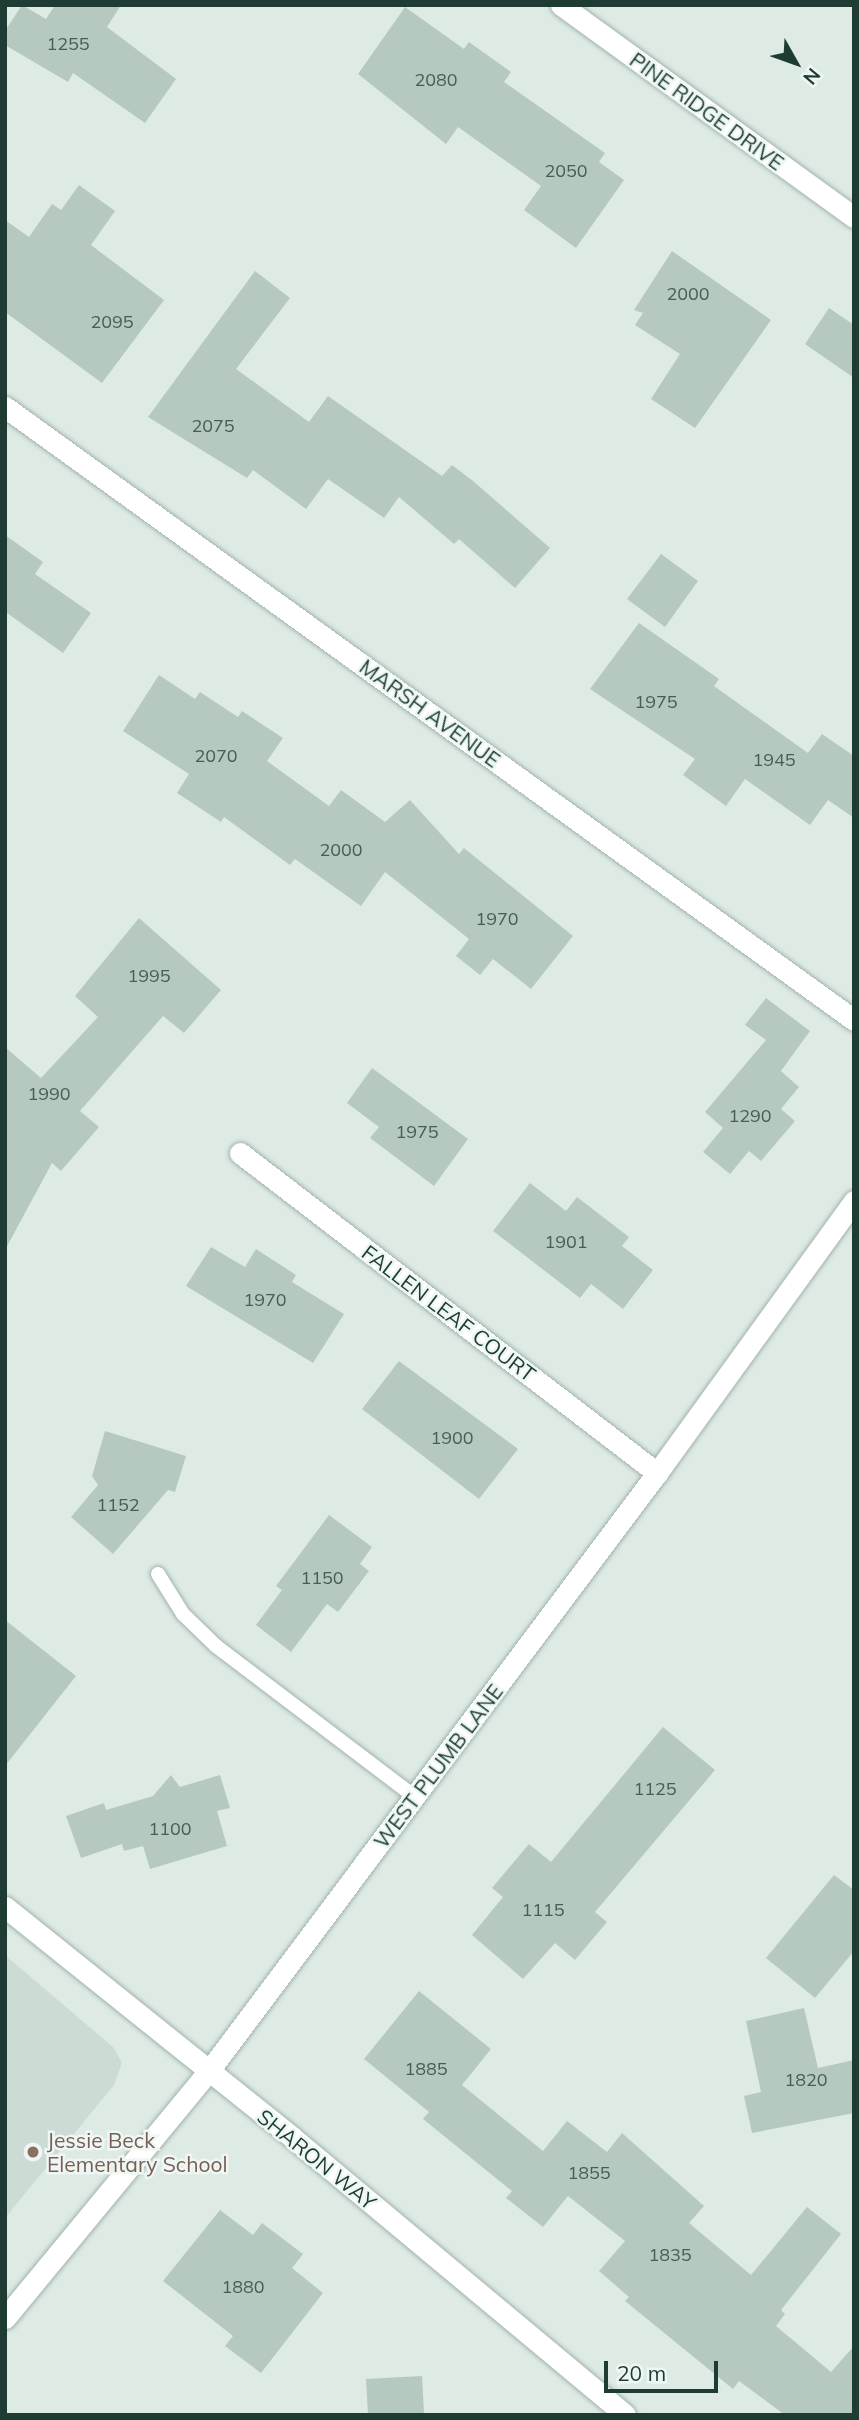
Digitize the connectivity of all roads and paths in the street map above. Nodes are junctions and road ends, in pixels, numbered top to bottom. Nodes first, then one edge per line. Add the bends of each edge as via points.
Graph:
1 (561, 5) edge
2 (854, 218) edge
3 (5, 407) edge
4 (854, 1020) edge
5 (240, 1153) dead end
6 (854, 1201) edge
7 (657, 1473) junction
8 (158, 1574) dead end
9 (415, 1797) junction
10 (5, 1907) edge
11 (208, 2072) junction
12 (5, 2318) edge
13 (625, 2415) edge

1 - 2 street, PINE RIDGE DRIVE
3 - 4 street, MARSH AVENUE
5 - 7 street, FALLEN LEAF COURT
6 - 7 street, WEST PLUMB LANE
7 - 9 street, WEST PLUMB LANE
8 - 9 lane via 183,1614 216,1646
9 - 11 street, WEST PLUMB LANE
10 - 11 street, SHARON WAY
11 - 12 street, WEST PLUMB LANE
11 - 13 street, SHARON WAY

